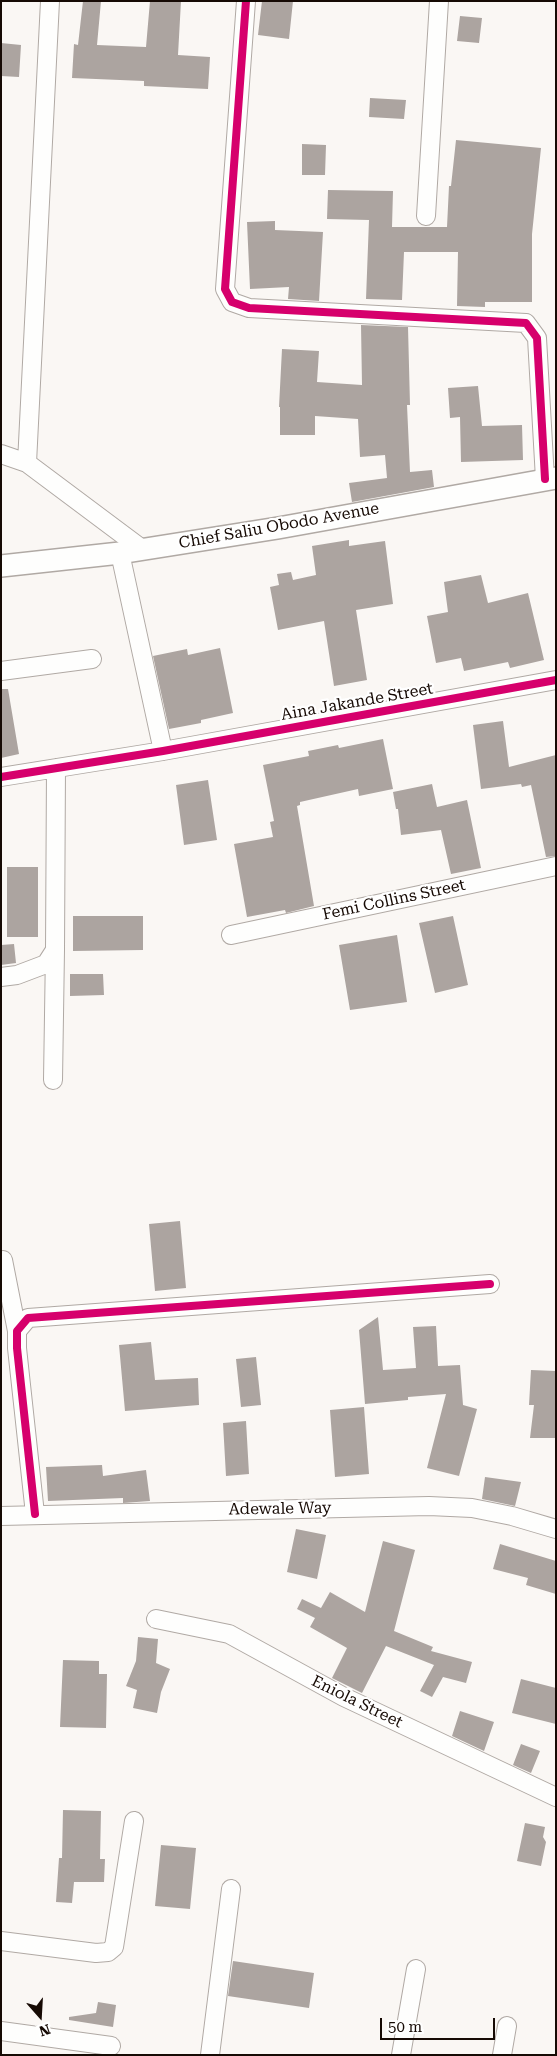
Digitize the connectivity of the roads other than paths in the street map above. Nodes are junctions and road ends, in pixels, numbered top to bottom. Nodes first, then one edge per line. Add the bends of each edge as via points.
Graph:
1 (50, 1) edge
2 (246, 1) edge
3 (439, 1) edge
4 (426, 216) dead end
5 (1, 454) edge
6 (27, 462) junction
7 (550, 479) edge
8 (142, 549) junction
9 (120, 552) junction
10 (1, 566) edge
11 (92, 659) dead end
12 (1, 671) edge
13 (556, 680) edge
14 (163, 751) junction
15 (56, 768) junction
16 (1, 777) edge
17 (556, 866) edge
18 (231, 935) dead end
19 (55, 950) junction
20 (1, 977) edge
21 (53, 1080) dead end
22 (3, 1260) dead end
23 (490, 1284) dead end
24 (17, 1331) junction
25 (35, 1514) junction
26 (1, 1516) edge
27 (556, 1529) edge
28 (156, 1619) dead end
29 (556, 1797) edge
30 (134, 1821) dead end
31 (231, 1889) dead end
32 (1, 1941) edge
33 (416, 1969) dead end
34 (507, 2026) dead end
35 (1, 2031) edge
36 (111, 2046) dead end
37 (210, 2055) edge
38 (401, 2055) edge
39 (502, 2055) edge

1 - 6 street
2 - 7 street via 225,289 232,302 249,308 526,323 537,338
3 - 4 street
5 - 6 street
6 - 8 street
7 - 8 street, Chief Saliu Obodo Avenue
8 - 9 street, Chief Saliu Obodo Avenue
9 - 10 street, Chief Saliu Obodo Avenue
9 - 14 street
11 - 12 street
13 - 14 street, Aina Jakande Street
14 - 15 street, Aina Jakande Street
15 - 16 street, Aina Jakande Street
15 - 19 street
17 - 18 street, Femi Collins Street
19 - 20 street via 46,964 17,975
19 - 21 street
22 - 24 street
23 - 24 street via 28,1318
24 - 25 street
25 - 26 street, Adewale Way
25 - 27 street, Adewale Way via 428,1506 472,1508
28 - 29 street, Eniola Street via 229,1634 344,1697
30 - 32 street via 114,1947 108,1952 96,1953
31 - 37 street
33 - 38 street
34 - 39 street
35 - 36 street

